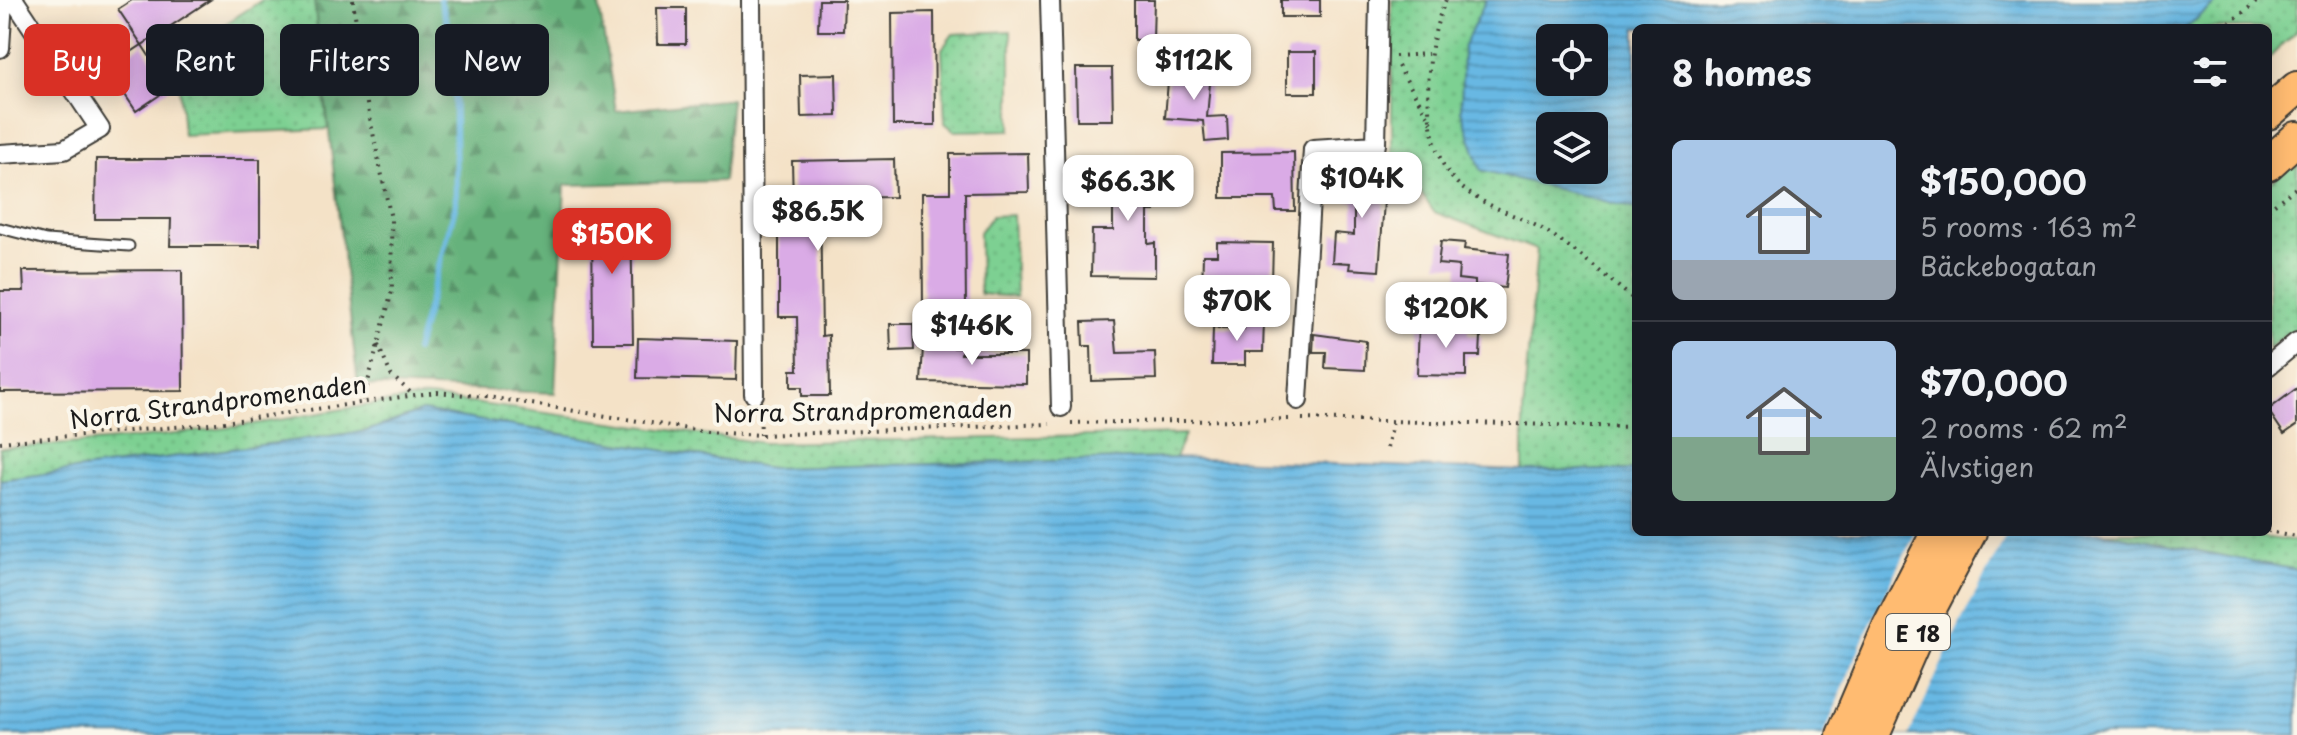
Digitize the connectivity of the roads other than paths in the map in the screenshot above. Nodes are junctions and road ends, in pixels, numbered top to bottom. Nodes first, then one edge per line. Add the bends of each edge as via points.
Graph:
1 (3, 0) edge
2 (14, 0) edge
3 (751, 0) edge
4 (1050, 0) edge
5 (1379, 0) edge
6 (0, 48) edge
7 (2297, 88) edge
8 (2272, 110) edge
9 (2297, 138) edge
10 (0, 154) edge
11 (2272, 160) edge
12 (0, 228) edge
13 (129, 246) dead end
14 (2297, 342) edge
15 (2272, 363) edge
16 (754, 394) dead end
17 (1298, 400) dead end
18 (1061, 407) dead end
19 (1936, 536) edge
20 (1968, 536) edge
21 (1843, 735) edge
22 (1873, 735) edge

1 - 6 street
2 - 10 street via 100,129 64,150
3 - 16 street
4 - 18 street
5 - 17 street via 1376,145 1313,149
7 - 8 highway
9 - 11 highway
12 - 13 lane via 46,240
14 - 15 street
19 - 21 highway, E 18 via 1889,627
20 - 22 highway, E 18 via 1921,625

